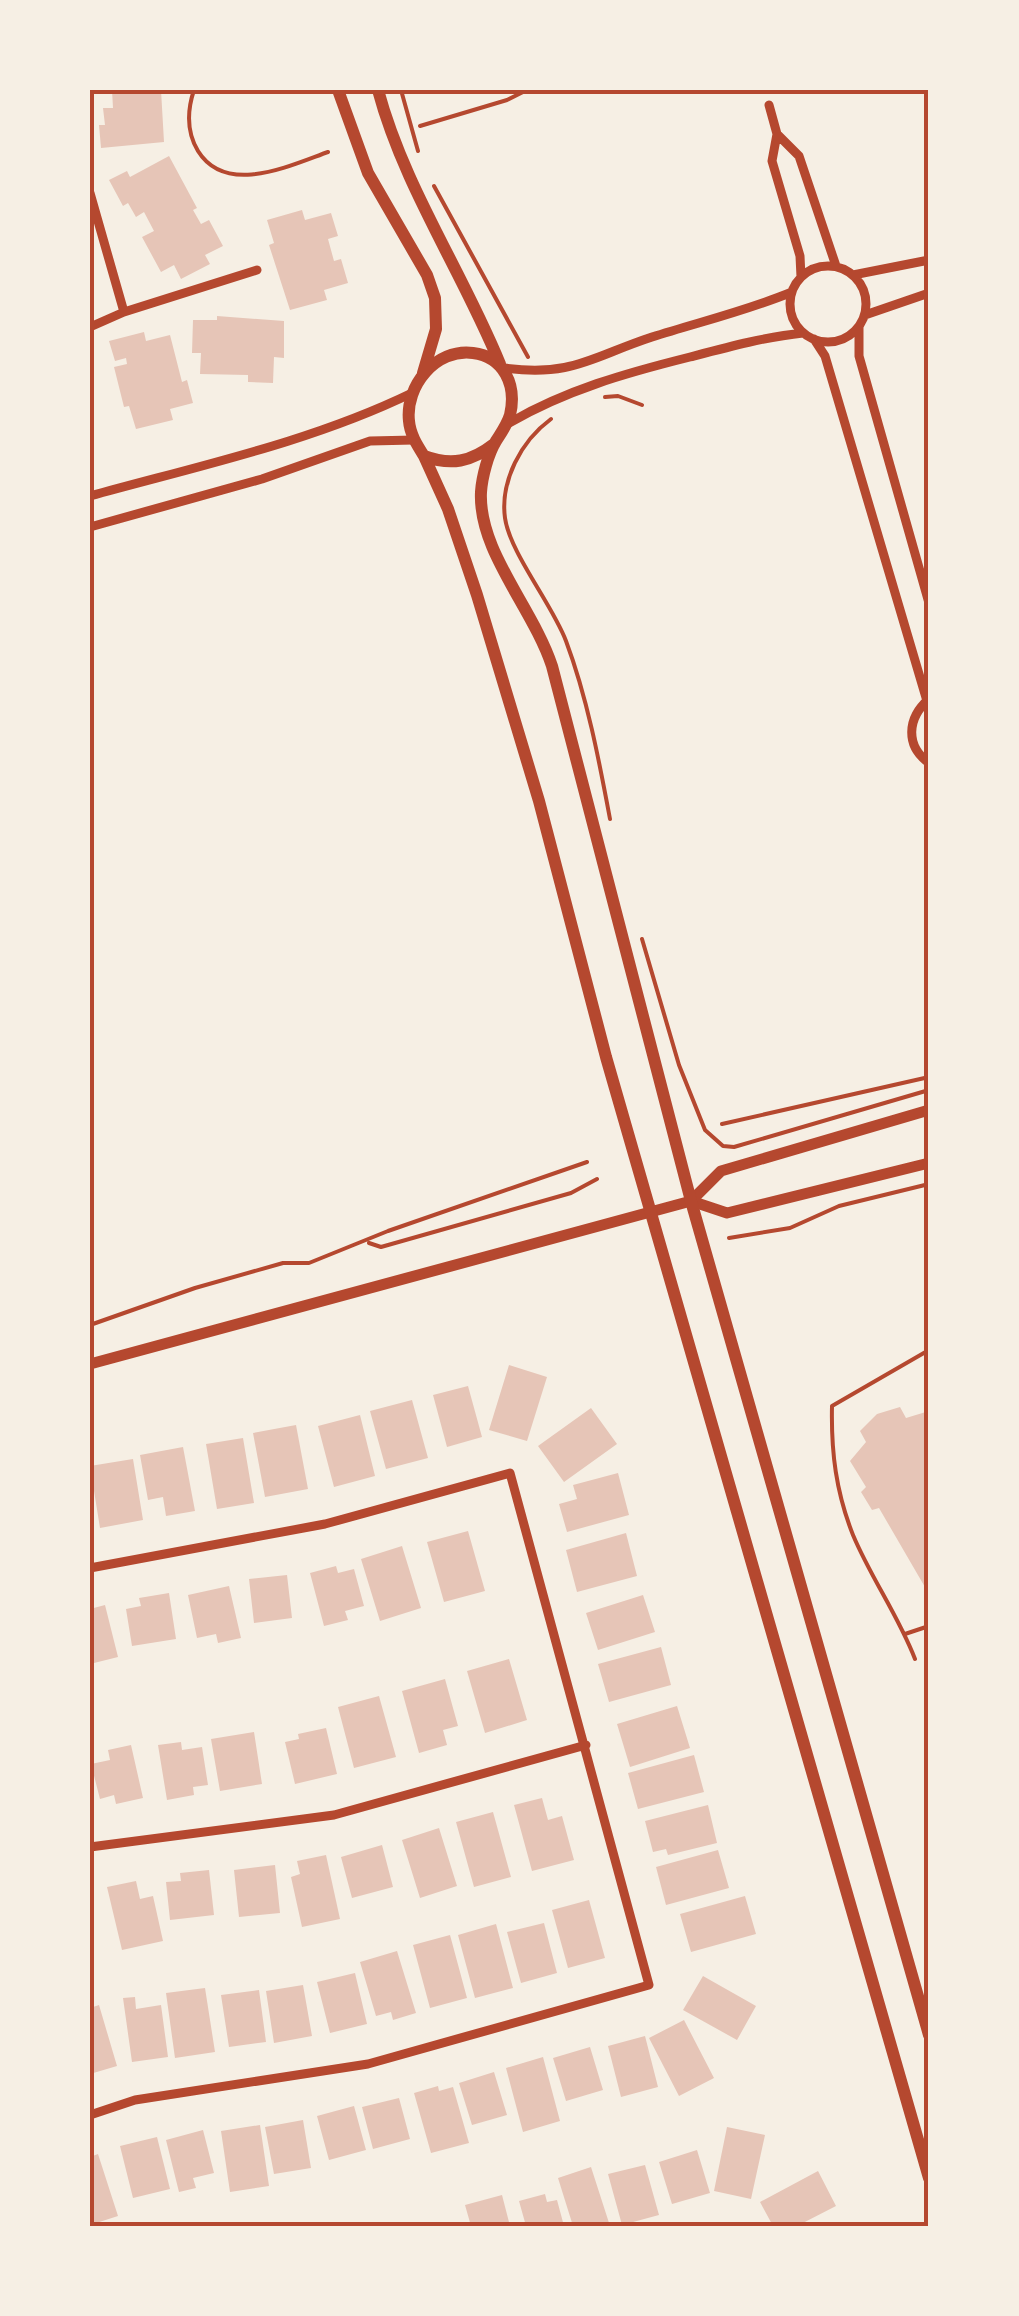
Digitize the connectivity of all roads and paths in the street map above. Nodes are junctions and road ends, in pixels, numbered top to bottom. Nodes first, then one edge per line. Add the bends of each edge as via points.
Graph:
1 (194, 90) edge
2 (338, 90) edge
3 (401, 90) edge
4 (527, 90) edge
5 (380, 96) edge
6 (769, 105) dead end
7 (420, 126) dead end
8 (777, 134) junction
9 (328, 152) dead end
10 (422, 163) dead end
11 (428, 175) dead end
12 (90, 194) edge
13 (929, 260) edge
14 (836, 266) junction
15 (257, 270) dead end
16 (853, 275) junction
17 (801, 277) junction
18 (792, 292) junction
19 (929, 293) edge
20 (124, 312) junction
21 (865, 315) junction
22 (90, 326) edge
23 (859, 326) junction
24 (803, 333) junction
25 (814, 339) junction
26 (539, 358) dead end
27 (502, 366) junction
28 (422, 376) junction
29 (412, 393) junction
30 (593, 398) dead end
31 (642, 405) dead end
32 (563, 413) dead end
33 (506, 424) junction
34 (414, 440) junction
35 (494, 444) junction
36 (424, 456) junction
37 (90, 496) edge
38 (90, 527) edge
39 (929, 604) edge
40 (928, 700) edge
41 (929, 763) edge
42 (613, 834) dead end
43 (641, 937) dead end
44 (929, 1077) edge
45 (929, 1090) edge
46 (929, 1110) edge
47 (722, 1124) dead end
48 (587, 1162) dead end
49 (929, 1163) edge
50 (597, 1179) dead end
51 (929, 1184) edge
52 (690, 1201) junction
53 (650, 1213) junction
54 (729, 1238) dead end
55 (366, 1242) junction
56 (90, 1325) edge
57 (929, 1350) edge
58 (90, 1364) edge
59 (90, 1568) edge
60 (929, 1626) edge
61 (906, 1634) junction
62 (914, 1659) dead end
63 (586, 1745) junction
64 (90, 1847) edge
65 (929, 2035) edge
66 (90, 2116) edge
67 (929, 2178) edge

1 - 9 path via 189,130 206,163 222,174 262,173
2 - 28 main road via 368,173 434,298 436,329
3 - 10 path
4 - 7 path
5 - 27 main road via 400,162
6 - 8 street
8 - 14 street via 799,156
8 - 17 street via 772,162
11 - 26 path via 518,346 528,358
12 - 20 street
13 - 16 street
14 - 16 street
14 - 17 street
15 - 20 street
16 - 21 street via 864,290
17 - 18 street
18 - 24 street via 791,312
18 - 27 street via 577,366 539,372
19 - 21 street
20 - 22 street
21 - 23 street
23 - 25 street via 838,340
23 - 39 street via 859,356
24 - 25 street
24 - 33 street via 608,380
25 - 40 street via 826,356
27 - 28 main road via 485,354 463,352
27 - 33 main road via 512,398
28 - 29 main road
29 - 34 main road
29 - 37 street via 304,436
30 - 31 path via 618,396
32 - 42 path via 530,438 510,473 505,518 570,653
33 - 35 main road
34 - 36 main road
34 - 38 street via 370,442
35 - 36 main road via 459,462
35 - 52 main road via 481,487 485,534 552,666
36 - 53 main road via 460,543 539,801
40 - 41 street via 911,732 915,749
43 - 45 path via 704,1130 723,1146
44 - 47 path
46 - 52 street via 721,1171
48 - 55 path
49 - 52 street via 727,1214
50 - 55 path via 570,1194 381,1247
51 - 54 path via 839,1206 790,1228
52 - 53 street
52 - 65 main road
53 - 58 street
53 - 67 main road
55 - 56 path via 309,1264 282,1264 195,1288
57 - 61 path via 832,1406 839,1494 854,1537
59 - 63 street via 324,1524 510,1473
60 - 61 path
61 - 62 path
63 - 64 street via 334,1814
63 - 66 street via 650,1985 368,2064 135,2100

